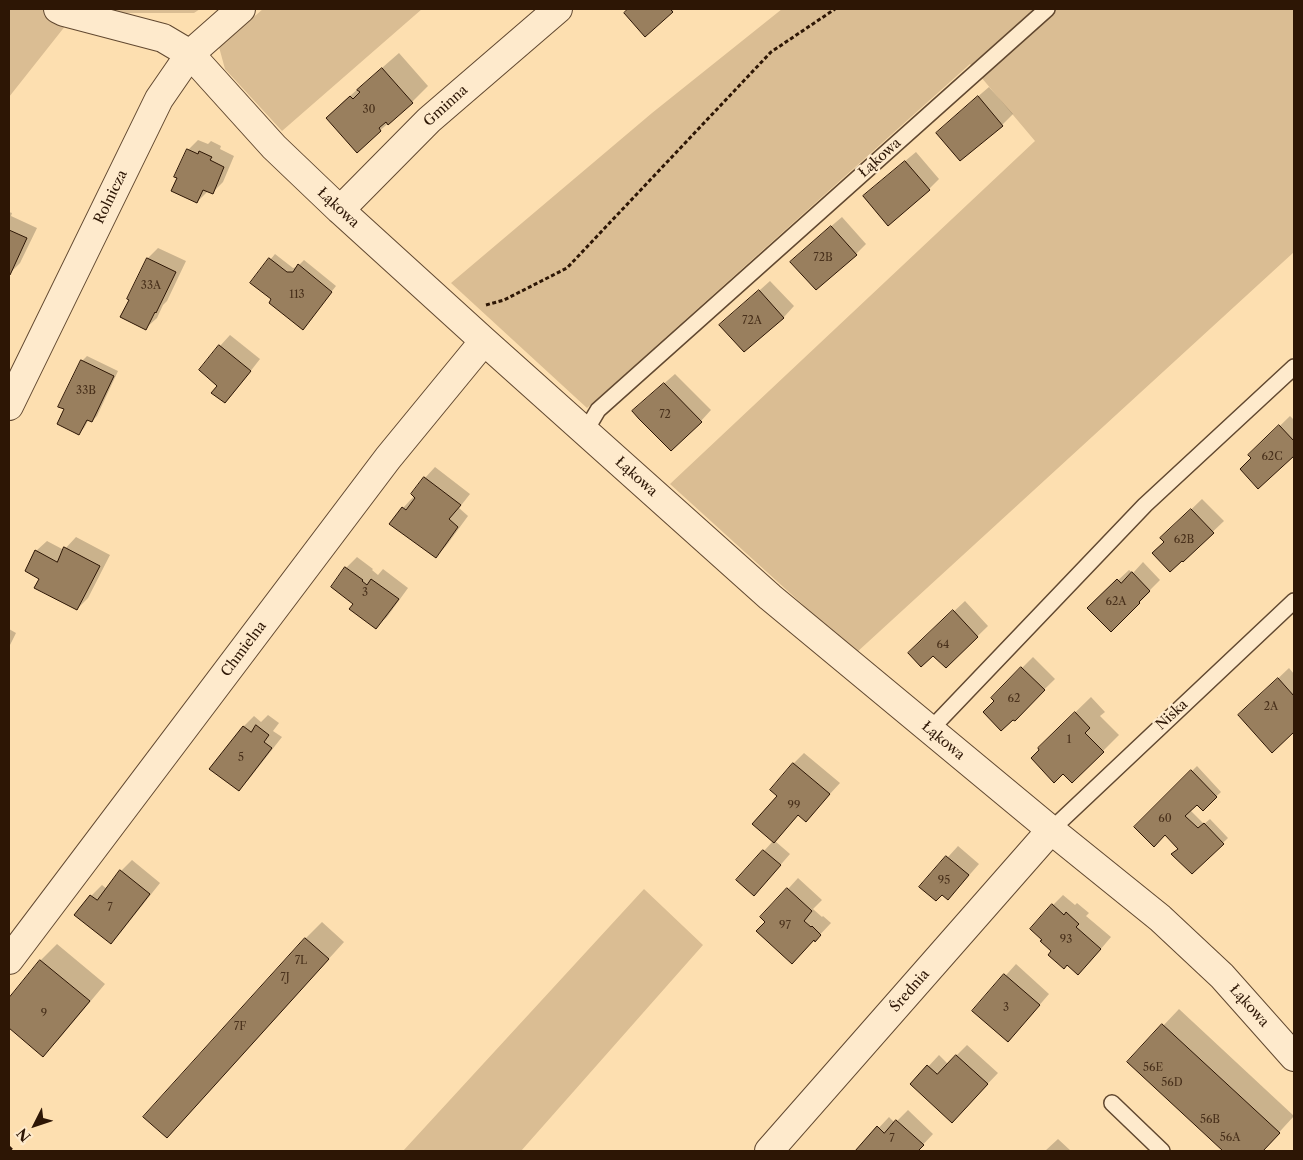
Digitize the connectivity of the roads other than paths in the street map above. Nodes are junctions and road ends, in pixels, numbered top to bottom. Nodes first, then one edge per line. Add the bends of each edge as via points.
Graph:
1 (58, 9) edge
2 (241, 9) edge
3 (558, 9) edge
4 (1047, 9) edge
5 (190, 54) junction
6 (340, 210) junction
7 (484, 342) junction
8 (1294, 367) edge
9 (9, 406) edge
10 (585, 432) junction
11 (1294, 601) edge
12 (930, 730) junction
13 (1051, 830) junction
14 (9, 960) edge
15 (1294, 1057) edge
16 (1112, 1103) dead end
17 (769, 1151) edge
18 (1162, 1151) edge

1 - 5 street, Łąkowa via 163,38
2 - 5 street, Rolnicza
3 - 6 street, Gminna via 429,120
4 - 10 lane, Łąkowa via 598,410
5 - 6 street, Łąkowa via 274,147
5 - 9 street, Rolnicza via 159,99
6 - 7 street, Łąkowa
7 - 10 street, Łąkowa
7 - 14 street, Chmielna via 388,458
8 - 12 lane via 1145,505
10 - 12 street, Łąkowa via 770,598
11 - 13 lane, Niska
12 - 13 street, Łąkowa
13 - 15 street, Łąkowa via 1160,918 1209,963
13 - 17 street, Średnia
16 - 18 lane

